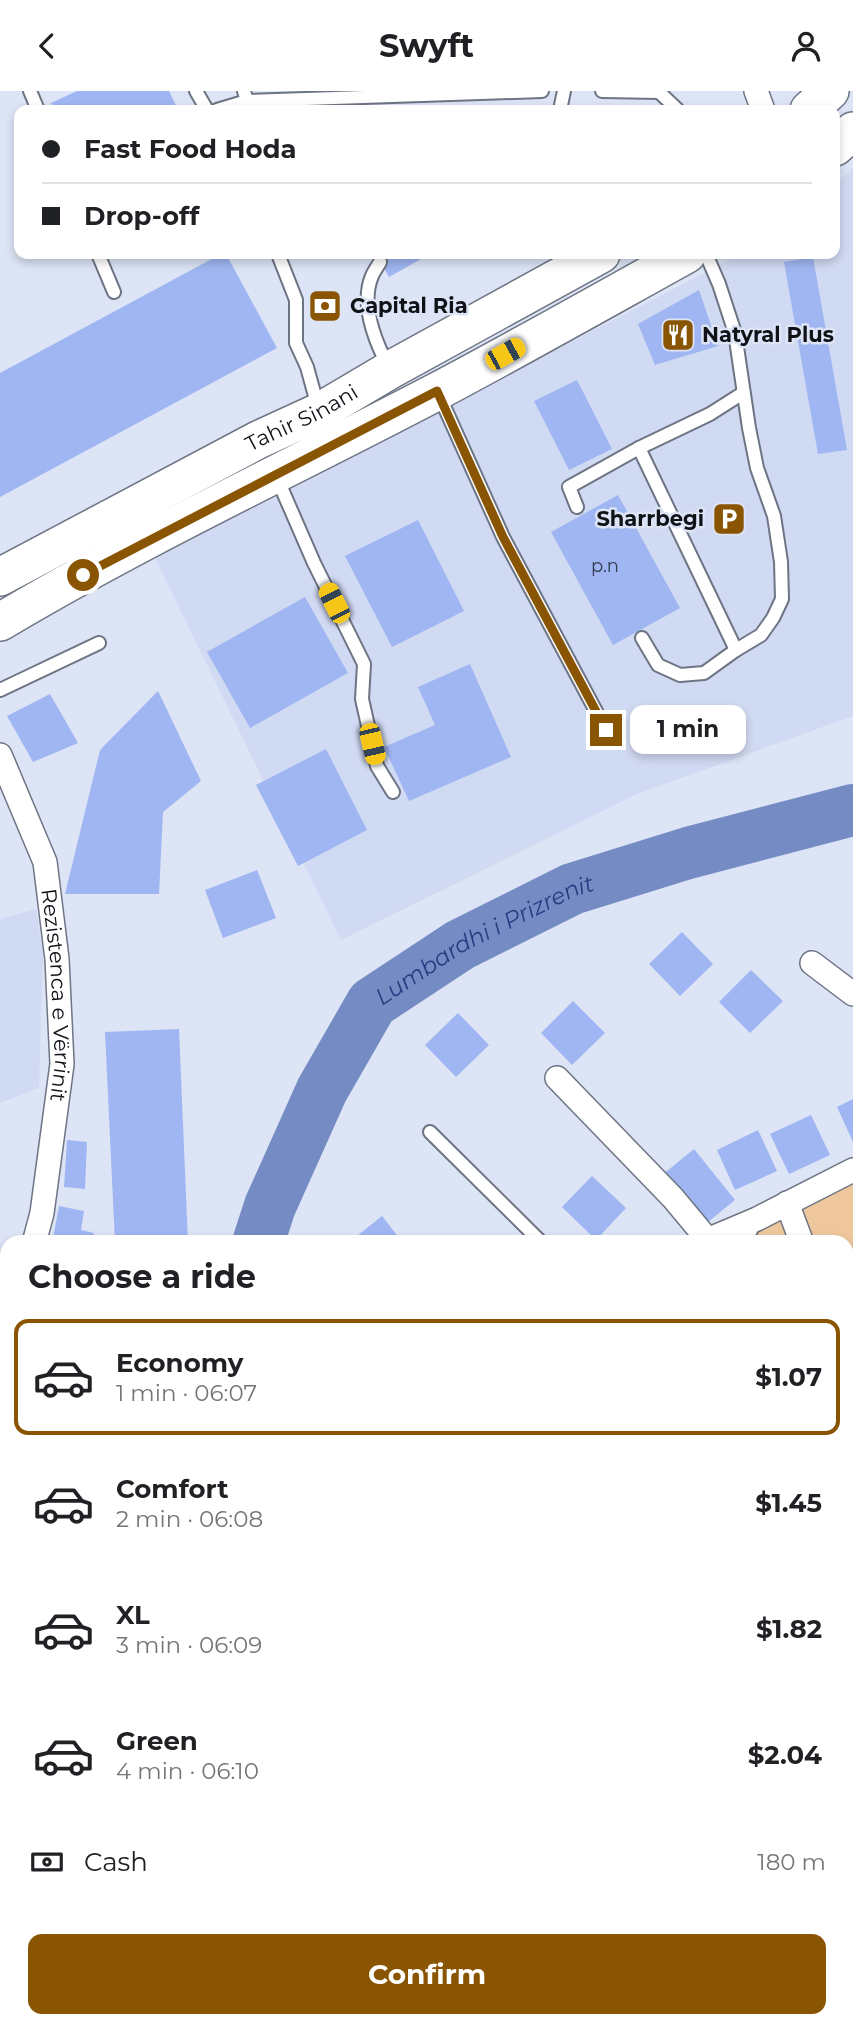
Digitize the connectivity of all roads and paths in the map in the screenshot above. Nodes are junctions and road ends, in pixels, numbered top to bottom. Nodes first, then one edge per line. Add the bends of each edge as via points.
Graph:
1 (542, 91) edge
2 (602, 91) edge
3 (830, 91) edge
4 (246, 96) edge
5 (227, 105) edge
6 (673, 105) edge
7 (815, 105) edge
8 (100, 259) edge
9 (280, 259) edge
10 (592, 259) edge
11 (678, 259) edge
12 (708, 259) edge
13 (380, 261) dead end
14 (114, 292) dead end
15 (390, 370) junction
16 (437, 391) junction
17 (743, 393) junction
18 (319, 412) junction
19 (639, 448) junction
20 (276, 474) junction
21 (577, 507) dead end
22 (0, 577) edge
23 (0, 622) edge
24 (642, 638) dead end
25 (99, 643) dead end
26 (736, 650) junction
27 (0, 690) edge
28 (606, 730) dead end
29 (0, 755) edge
30 (393, 792) dead end
31 (812, 963) dead end
32 (853, 994) edge
33 (557, 1078) dead end
34 (430, 1132) dead end
35 (853, 1170) edge
36 (788, 1203) junction
37 (757, 1219) junction
38 (35, 1235) edge
39 (534, 1235) edge
40 (700, 1235) edge
41 (718, 1235) edge
42 (748, 1235) edge
43 (799, 1235) edge

1 - 4 lane
2 - 6 lane via 659,92
3 - 7 main road
4 - 5 lane
8 - 14 lane
9 - 18 lane via 296,300 296,343
10 - 15 main road, Tahir Sinani
11 - 16 main road, Tahir Sinani
12 - 17 lane via 735,334
13 - 15 lane via 371,277 368,305 374,337
15 - 18 main road, Tahir Sinani
16 - 20 main road, Tahir Sinani
16 - 28 lane via 503,537
17 - 19 lane
17 - 26 lane via 757,468 774,516 783,583 773,618 761,635
18 - 22 main road, Tahir Sinani
19 - 21 lane via 569,487
19 - 26 lane
20 - 23 main road, Tahir Sinani
20 - 30 lane via 364,664 362,699 377,766
24 - 26 lane via 658,665 680,675 704,673
25 - 27 lane
29 - 38 street, Rezistenca e Vërrinit via 45,862 57,959 62,1064
31 - 32 street
33 - 40 street via 673,1198
34 - 39 lane
35 - 36 street
36 - 37 street
36 - 43 street
37 - 41 street
37 - 42 lane

